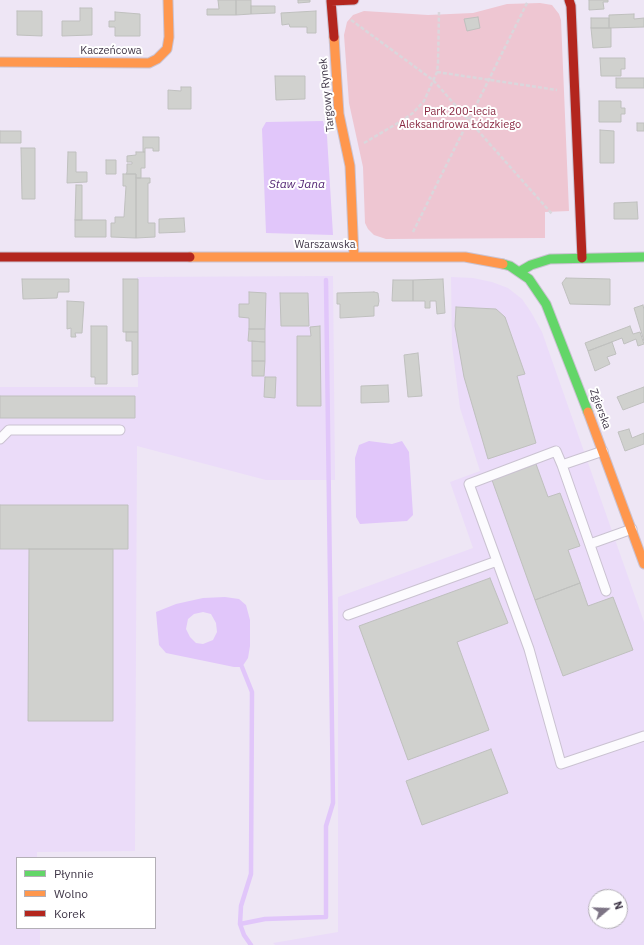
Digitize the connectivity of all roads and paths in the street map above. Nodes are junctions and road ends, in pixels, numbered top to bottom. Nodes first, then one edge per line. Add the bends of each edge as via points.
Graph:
1 (168, 0) edge
2 (354, 0) edge
3 (528, 0) edge
4 (569, 0) edge
5 (331, 1) edge
6 (439, 12) dead end
7 (347, 17) dead end
8 (0, 62) edge
9 (436, 72) junction
10 (434, 80) junction
11 (489, 80) junction
12 (558, 90) dead end
13 (469, 120) junction
14 (358, 146) dead end
15 (552, 214) dead end
16 (413, 232) dead end
17 (0, 257) edge
18 (354, 257) junction
19 (644, 257) edge
20 (582, 258) junction
21 (519, 272) junction
22 (120, 430) dead end
23 (0, 439) edge
24 (603, 451) junction
25 (562, 465) junction
26 (632, 530) junction
27 (590, 544) junction
28 (497, 561) junction
29 (644, 564) edge
30 (606, 591) dead end
31 (348, 615) dead end
32 (644, 736) edge

1 - 8 street, Kaczeńcowa via 167,49 149,63
2 - 5 street, Targowy Rynek
3 - 11 path
4 - 20 street
5 - 18 street, Targowy Rynek via 339,114 350,166
6 - 9 path
7 - 10 path
9 - 10 path
9 - 11 path
10 - 13 path
10 - 14 path via 424,101 413,113
11 - 12 path
11 - 13 path
13 - 15 path
13 - 16 path
17 - 18 street, Warszawska
18 - 21 street, Warszawska via 466,257 496,262
19 - 20 street
20 - 21 street via 550,259 531,264
21 - 24 street, Zgierska via 539,291 546,304
22 - 23 lane via 9,430
24 - 25 lane
24 - 26 street, Zgierska
25 - 27 lane
25 - 28 lane via 556,451 469,484
26 - 27 lane
26 - 29 street, Zgierska
27 - 30 lane
28 - 31 lane
28 - 32 lane via 529,649 561,764

